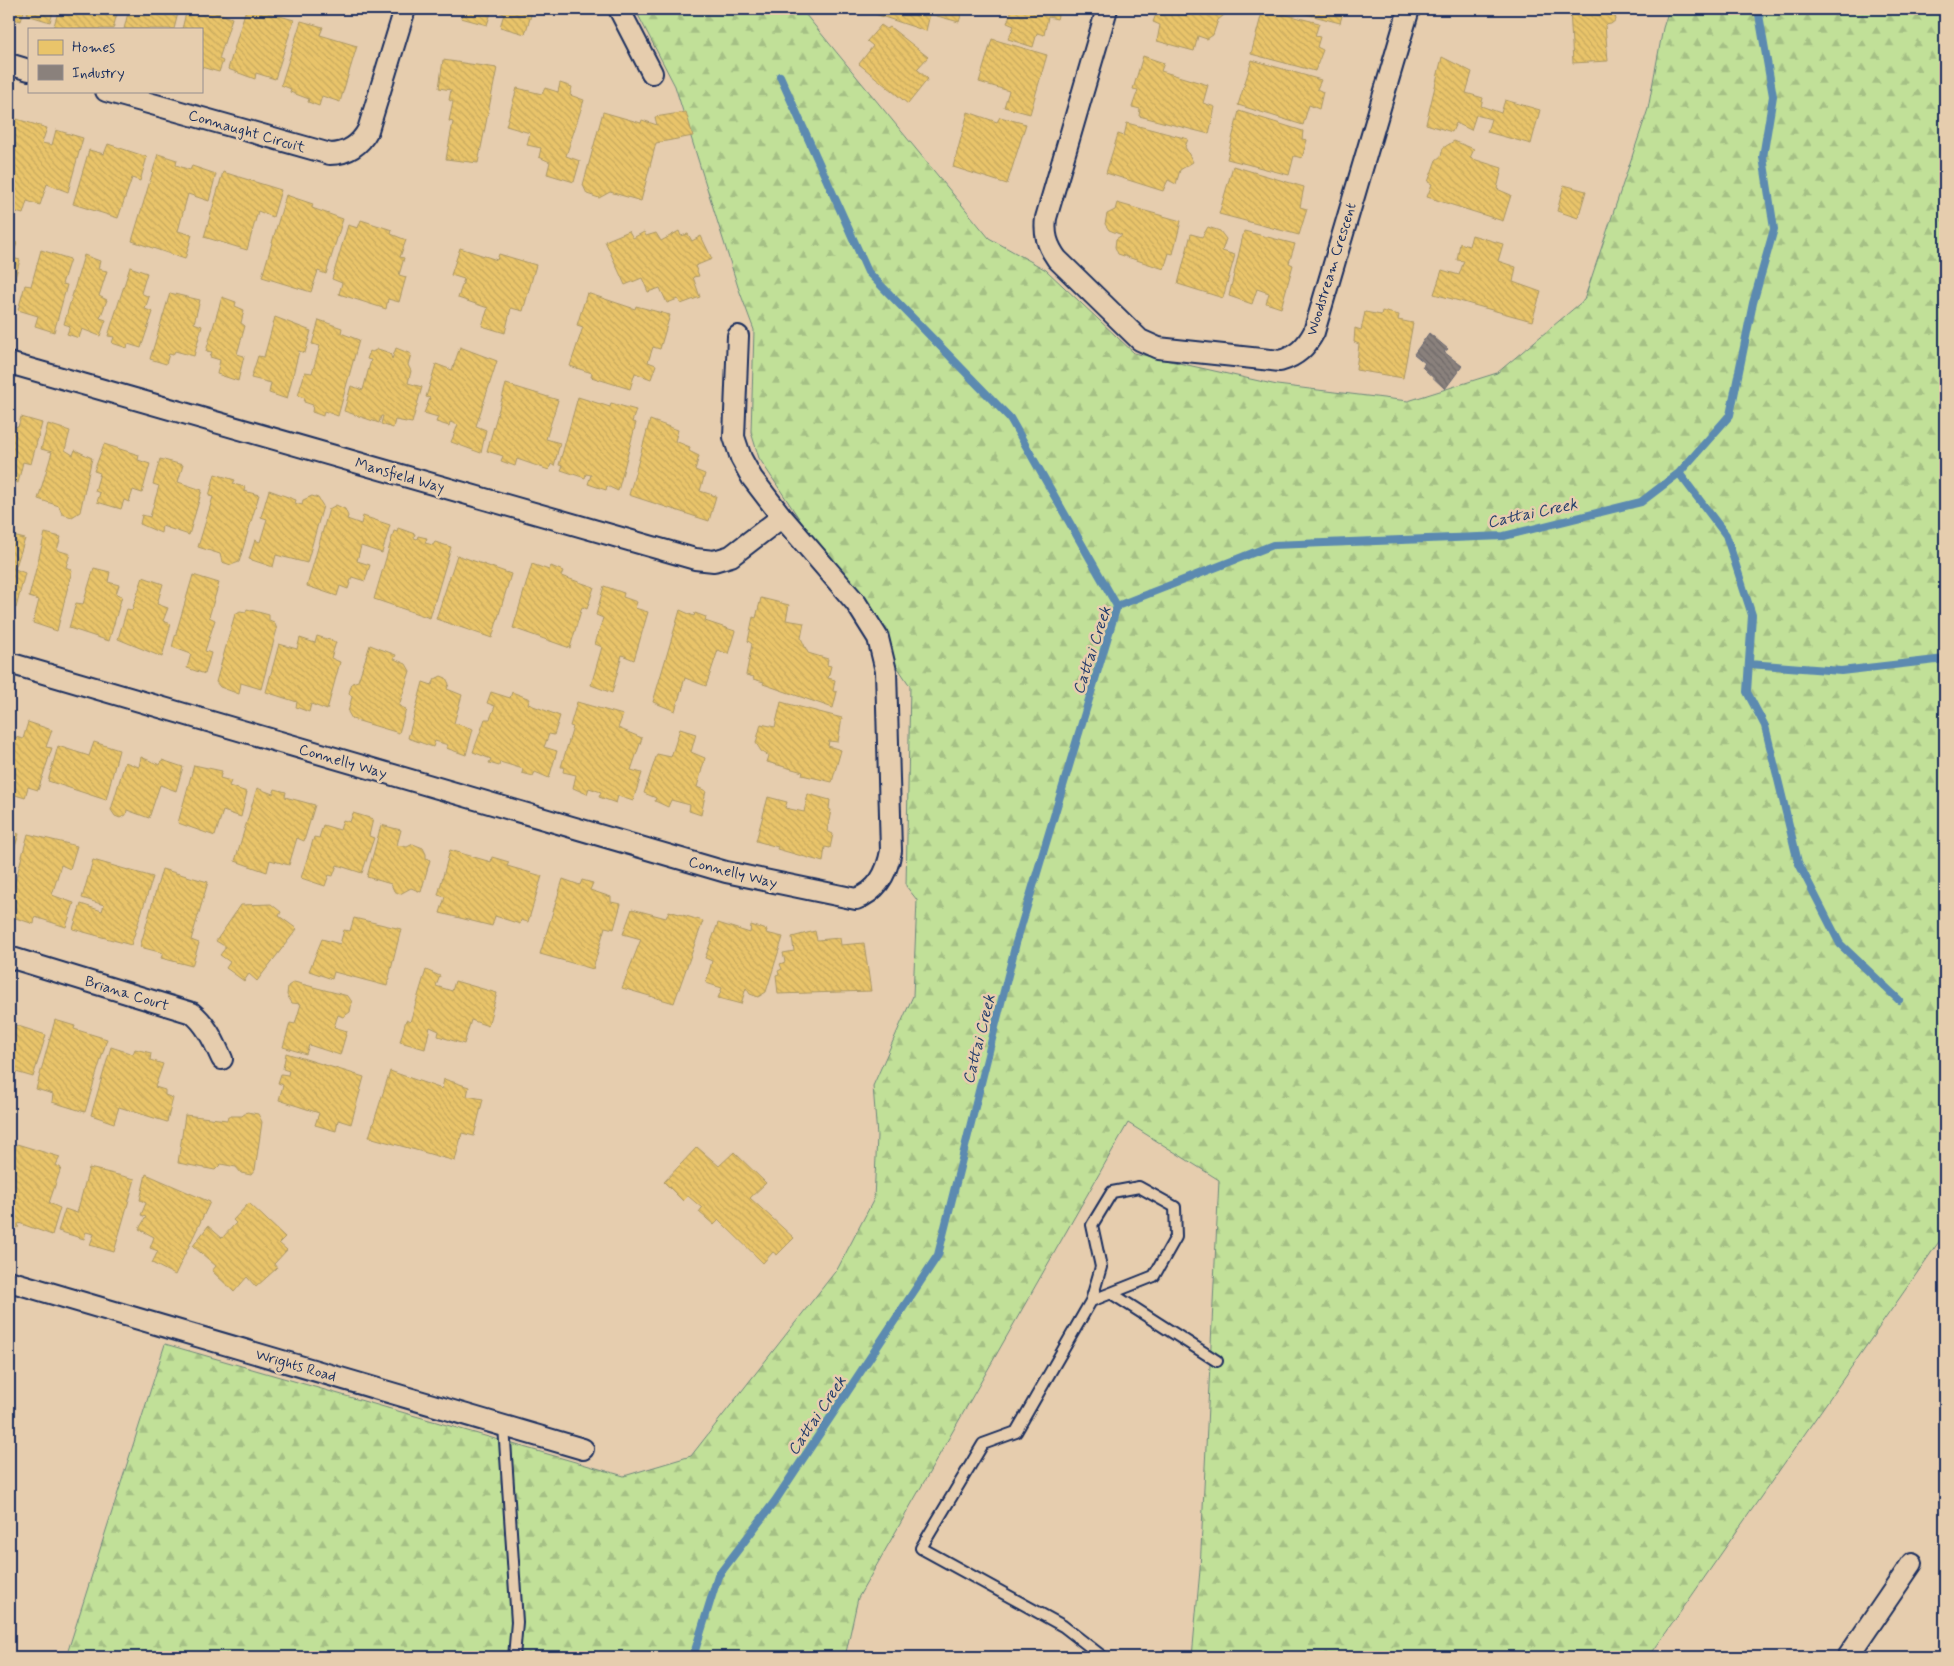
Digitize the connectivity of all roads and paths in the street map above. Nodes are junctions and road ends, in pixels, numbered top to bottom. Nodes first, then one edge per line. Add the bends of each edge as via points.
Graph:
1 (405, 9) edge
2 (619, 9) edge
3 (1107, 9) edge
4 (1409, 9) edge
5 (9, 64) edge
6 (28, 70) edge
7 (652, 73) dead end
8 (110, 92) edge
9 (738, 336) dead end
10 (9, 362) edge
11 (782, 517) junction
12 (9, 663) edge
13 (9, 957) edge
14 (222, 1059) dead end
15 (9, 1282) edge
16 (1111, 1293) junction
17 (1091, 1301) junction
18 (1217, 1361) dead end
19 (504, 1426) junction
20 (583, 1449) dead end
21 (1912, 1563) dead end
22 (514, 1657) edge
23 (1103, 1657) edge
24 (1848, 1657) edge

1 - 8 street, Connaught Circuit via 368,130 358,144 345,152 330,154
2 - 7 street
3 - 4 street, Woodstream Crescent via 1046,218 1049,248 1140,340 1158,348 1280,361 1300,352 1314,332
5 - 6 street
9 - 11 street, Connelly Way via 734,436 752,478
10 - 11 street, Mansfield Way via 695,559 714,561 731,556
11 - 12 street, Connelly Way via 856,603 878,638 886,671 891,850 888,865 875,888 856,899 726,872
13 - 14 street, Briana Court via 192,1013 206,1027
15 - 19 street, Wrights Road
16 - 17 lane
16 - 17 lane via 1154,1276 1176,1238 1174,1207 1139,1187 1112,1192 1092,1225 1100,1267
16 - 18 lane
17 - 23 lane via 1016,1432 983,1444 921,1548 1063,1626
19 - 20 street, Wrights Road
19 - 22 lane via 517,1622
21 - 24 street

